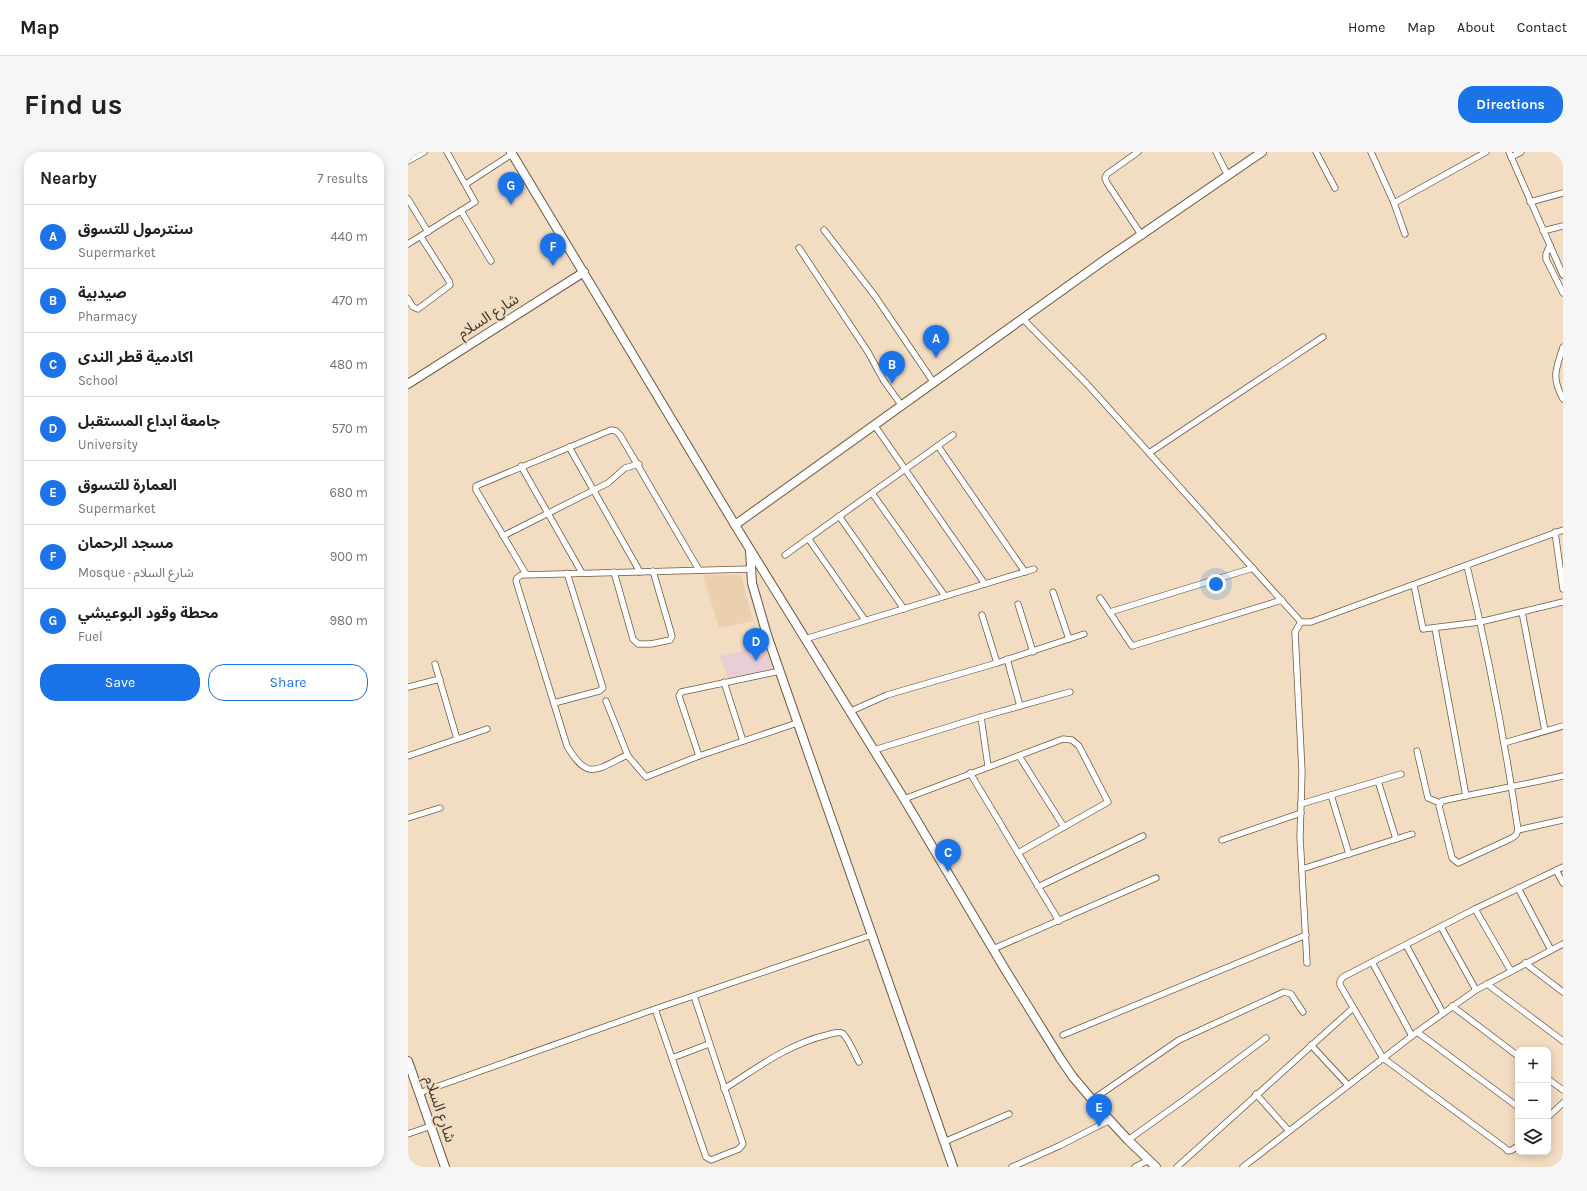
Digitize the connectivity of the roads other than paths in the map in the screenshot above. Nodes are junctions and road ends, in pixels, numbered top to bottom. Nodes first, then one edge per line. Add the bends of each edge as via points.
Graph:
1 (424, 152) edge
2 (447, 152) edge
3 (1138, 152) edge
4 (1216, 152) edge
5 (1262, 152) edge
6 (1316, 152) edge
7 (1371, 152) edge
8 (1486, 152) edge
9 (1521, 152) edge
10 (512, 153) edge
11 (1510, 154) edge
12 (408, 161) edge
13 (1228, 176) junction
14 (466, 184) junction
15 (1335, 188) dead end
16 (1563, 194) edge
17 (408, 199) edge
18 (1530, 202) junction
19 (1394, 203) junction
20 (461, 211) junction
21 (1563, 226) edge
22 (824, 230) dead end
23 (1543, 231) junction
24 (428, 232) junction
25 (1405, 234) dead end
26 (1142, 236) junction
27 (420, 237) junction
28 (408, 244) edge
29 (1550, 245) junction
30 (799, 248) dead end
31 (491, 261) dead end
32 (584, 272) junction
33 (1563, 275) edge
34 (1563, 293) edge
35 (408, 299) edge
36 (1023, 319) junction
37 (1324, 337) dead end
38 (1563, 347) edge
39 (934, 383) junction
40 (408, 384) edge
41 (1563, 400) edge
42 (902, 406) junction
43 (875, 426) junction
44 (952, 435) dead end
45 (938, 446) junction
46 (569, 447) junction
47 (1149, 453) junction
48 (639, 464) junction
49 (521, 466) junction
50 (905, 469) junction
51 (594, 490) junction
52 (872, 493) junction
53 (548, 514) junction
54 (840, 516) junction
55 (736, 525) junction
56 (1563, 530) edge
57 (1555, 532) junction
58 (503, 536) junction
59 (808, 538) junction
60 (750, 549) junction
61 (785, 554) dead end
62 (1467, 566) junction
63 (1253, 568) junction
64 (751, 569) junction
65 (1034, 569) dead end
66 (699, 570) junction
67 (653, 571) junction
68 (614, 572) junction
69 (640, 572) junction
70 (1025, 572) junction
71 (567, 573) junction
72 (582, 573) junction
73 (526, 574) junction
74 (985, 584) junction
75 (1414, 585) junction
76 (1563, 589) edge
77 (1053, 592) dead end
78 (945, 596) junction
79 (1100, 598) dead end
80 (1282, 600) junction
81 (1563, 602) edge
82 (1018, 604) dead end
83 (904, 609) junction
84 (1110, 612) junction
85 (1522, 612) junction
86 (982, 615) dead end
87 (865, 620) junction
88 (1301, 622) junction
89 (1480, 622) junction
90 (1436, 628) junction
91 (1084, 634) dead end
92 (805, 638) junction
93 (1069, 639) junction
94 (1033, 652) junction
95 (1007, 659) junction
96 (997, 663) junction
97 (435, 664) dead end
98 (780, 671) junction
99 (440, 679) junction
100 (724, 682) junction
101 (408, 687) edge
102 (1070, 692) dead end
103 (606, 700) dead end
104 (554, 703) junction
105 (1020, 706) junction
106 (849, 712) junction
107 (981, 717) junction
108 (797, 723) junction
109 (1563, 726) edge
110 (487, 729) dead end
111 (1545, 731) junction
112 (457, 739) junction
113 (743, 741) junction
114 (1504, 743) junction
115 (874, 750) junction
116 (1417, 751) dead end
117 (408, 756) edge
118 (628, 756) junction
119 (699, 756) junction
120 (1019, 756) junction
121 (988, 766) junction
122 (970, 773) junction
123 (1401, 774) dead end
124 (1563, 776) edge
125 (1378, 781) junction
126 (1512, 788) junction
127 (1331, 795) junction
128 (1466, 796) junction
129 (904, 799) junction
130 (1302, 804) junction
131 (1440, 804) junction
132 (440, 808) dead end
133 (1301, 813) junction
134 (408, 818) edge
135 (1563, 820) edge
136 (1064, 827) junction
137 (1518, 830) junction
138 (1412, 834) dead end
139 (1143, 836) dead end
140 (1396, 839) junction
141 (1222, 840) dead end
142 (1018, 853) junction
143 (1349, 854) junction
144 (1563, 867) edge
145 (1302, 869) junction
146 (1556, 870) junction
147 (1156, 878) dead end
148 (1563, 883) edge
149 (1038, 887) junction
150 (1518, 888) junction
151 (1475, 909) junction
152 (1059, 921) junction
153 (1441, 927) junction
154 (872, 935) junction
155 (1306, 935) junction
156 (1563, 944) edge
157 (1406, 945) junction
158 (993, 949) junction
159 (1551, 950) junction
160 (1372, 962) junction
161 (1307, 963) dead end
162 (1525, 963) junction
163 (1511, 971) junction
164 (1487, 984) junction
165 (1476, 990) junction
166 (1563, 992) edge
167 (694, 996) junction
168 (1452, 1006) junction
169 (1353, 1008) junction
170 (655, 1009) junction
171 (1302, 1012) dead end
172 (1444, 1013) junction
173 (1417, 1032) junction
174 (1063, 1035) dead end
175 (1412, 1036) junction
176 (1266, 1038) dead end
177 (1563, 1041) edge
178 (710, 1044) junction
179 (1311, 1045) junction
180 (1515, 1054) edge
181 (672, 1058) junction
182 (1383, 1058) junction
183 (408, 1061) edge
184 (859, 1062) dead end
185 (1551, 1081) edge
186 (1348, 1085) junction
187 (724, 1089) junction
188 (1563, 1090) edge
189 (419, 1093) junction
190 (1256, 1094) junction
191 (1092, 1100) junction
192 (1563, 1103) edge
193 (1515, 1105) edge
194 (1009, 1114) dead end
195 (1551, 1114) edge
196 (1110, 1120) junction
197 (431, 1126) junction
198 (1289, 1131) junction
199 (408, 1134) edge
200 (1128, 1140) junction
201 (944, 1142) junction
202 (1515, 1148) edge
203 (1149, 1160) junction
204 (445, 1167) edge
205 (953, 1167) edge
206 (1012, 1167) edge
207 (1135, 1167) edge
208 (1156, 1167) edge
209 (1177, 1167) edge
210 (1243, 1167) edge

1 - 12 street
2 - 14 street
3 - 26 street via 1105,178
4 - 13 street
5 - 13 main road
6 - 15 street
7 - 19 street
8 - 19 street
9 - 11 street
10 - 14 street
10 - 32 main road
11 - 18 street
13 - 26 main road
14 - 20 street via 475,202
16 - 18 street
17 - 24 street
18 - 23 street
19 - 25 street
20 - 24 street
20 - 31 street
21 - 23 street
22 - 39 street via 875,296
23 - 29 street
24 - 27 street
26 - 36 main road
27 - 28 street
27 - 35 street via 450,285 418,309 413,307
29 - 33 street
29 - 34 street via 1546,259
30 - 42 street
32 - 40 main road, شارع السلام
32 - 55 main road
36 - 39 main road
36 - 47 street via 1087,384
37 - 47 street
38 - 41 street via 1555,378
39 - 42 main road
42 - 43 main road
43 - 50 street
43 - 55 main road
44 - 45 street
45 - 50 street
45 - 70 street
46 - 48 street via 608,430 614,430
46 - 49 street
46 - 51 street
47 - 63 street
48 - 51 street via 622,470
48 - 66 street
49 - 53 street
49 - 58 street via 478,484 475,488
50 - 52 street
50 - 74 street
51 - 53 street
51 - 69 street
52 - 54 street
52 - 78 street
53 - 58 street
53 - 72 street
54 - 59 street
54 - 83 street
55 - 60 main road
56 - 57 street
57 - 62 street
57 - 76 street
58 - 73 street
59 - 61 street
59 - 87 street
60 - 64 main road
60 - 92 main road
62 - 75 street
62 - 89 street
63 - 80 street
63 - 84 street
64 - 66 street
64 - 98 main road via 757,602
65 - 70 street
66 - 67 street
67 - 68 street via 672,636 670,640 652,644 638,644 633,639
67 - 69 street
68 - 69 street
68 - 72 street
70 - 74 street
71 - 72 street
71 - 73 street
71 - 104 street via 603,688
73 - 104 street via 518,576 516,581
74 - 78 street
75 - 88 street via 1311,622
75 - 90 street via 1422,628
77 - 93 street
78 - 83 street
79 - 84 street
80 - 84 street via 1135,646 1130,644
80 - 88 street
81 - 85 street
82 - 94 street
83 - 87 street
85 - 89 street
85 - 111 street
86 - 96 street
87 - 92 street
88 - 130 street via 1295,632
89 - 90 street
89 - 114 street
90 - 128 street
91 - 93 street
92 - 106 main road
93 - 94 street
94 - 95 street
95 - 96 street
95 - 105 street
96 - 106 street via 887,695
97 - 99 street
98 - 100 street
98 - 108 main road
99 - 101 street
99 - 112 street
100 - 113 street
100 - 119 street via 679,693
102 - 105 street
103 - 118 street
104 - 118 street via 567,746 578,763 586,768 597,768
105 - 107 street
106 - 115 main road
107 - 115 street
107 - 121 street
108 - 113 street
108 - 154 main road
109 - 111 street
110 - 112 street
111 - 114 street
112 - 117 street
113 - 119 street
114 - 126 street
115 - 129 main road
116 - 131 street via 1428,798
118 - 119 street via 646,777
120 - 121 street
120 - 136 street
120 - 136 street via 1063,739 1072,740 1079,746 1108,802
121 - 122 street
122 - 129 street
122 - 142 street
123 - 125 street
124 - 126 street
125 - 127 street
125 - 140 street
126 - 128 street
126 - 137 street
127 - 130 street
127 - 143 street
128 - 131 street via 1442,801
129 - 158 main road
130 - 133 street
131 - 137 street via 1452,858 1458,862 1512,838
132 - 134 street
133 - 141 street
133 - 145 street
135 - 137 street
136 - 142 street
138 - 140 street
139 - 149 street
140 - 143 street
142 - 149 street
143 - 145 street
144 - 146 street
145 - 155 street
146 - 148 street
146 - 150 street
147 - 152 street
149 - 152 street
150 - 151 street
150 - 159 street
151 - 153 street
151 - 163 street
152 - 158 street
153 - 157 street
153 - 165 street
154 - 167 street
154 - 201 main road
155 - 161 street
155 - 174 street
156 - 159 street
157 - 160 street
157 - 172 street
158 - 191 main road via 1060,1058
159 - 162 street
160 - 169 street via 1340,981
160 - 175 street
162 - 163 street
162 - 166 street
163 - 164 street
164 - 165 street
164 - 177 street
165 - 168 street
167 - 170 street
167 - 178 street
168 - 172 street
168 - 180 street
169 - 179 street
169 - 182 street
170 - 181 street
170 - 189 street
171 - 191 street via 1291,994 1284,992 1179,1040
172 - 173 street
173 - 175 street
173 - 193 street
175 - 182 street
176 - 200 street
178 - 181 street
178 - 187 street
179 - 186 street
179 - 190 street
181 - 187 street via 708,1160 739,1149 743,1144
182 - 186 street
182 - 202 street via 1508,1151
183 - 189 main road, شارع السلام
184 - 187 street via 844,1035 838,1032 795,1045 770,1058
185 - 188 street
186 - 198 street
189 - 197 main road, شارع السلام
190 - 198 street
190 - 209 street
191 - 196 main road
192 - 195 street
194 - 201 street
196 - 200 main road
196 - 206 street
197 - 199 street
197 - 204 main road, شارع السلام
198 - 210 street
200 - 203 main road
201 - 205 main road
203 - 207 street
203 - 208 main road

